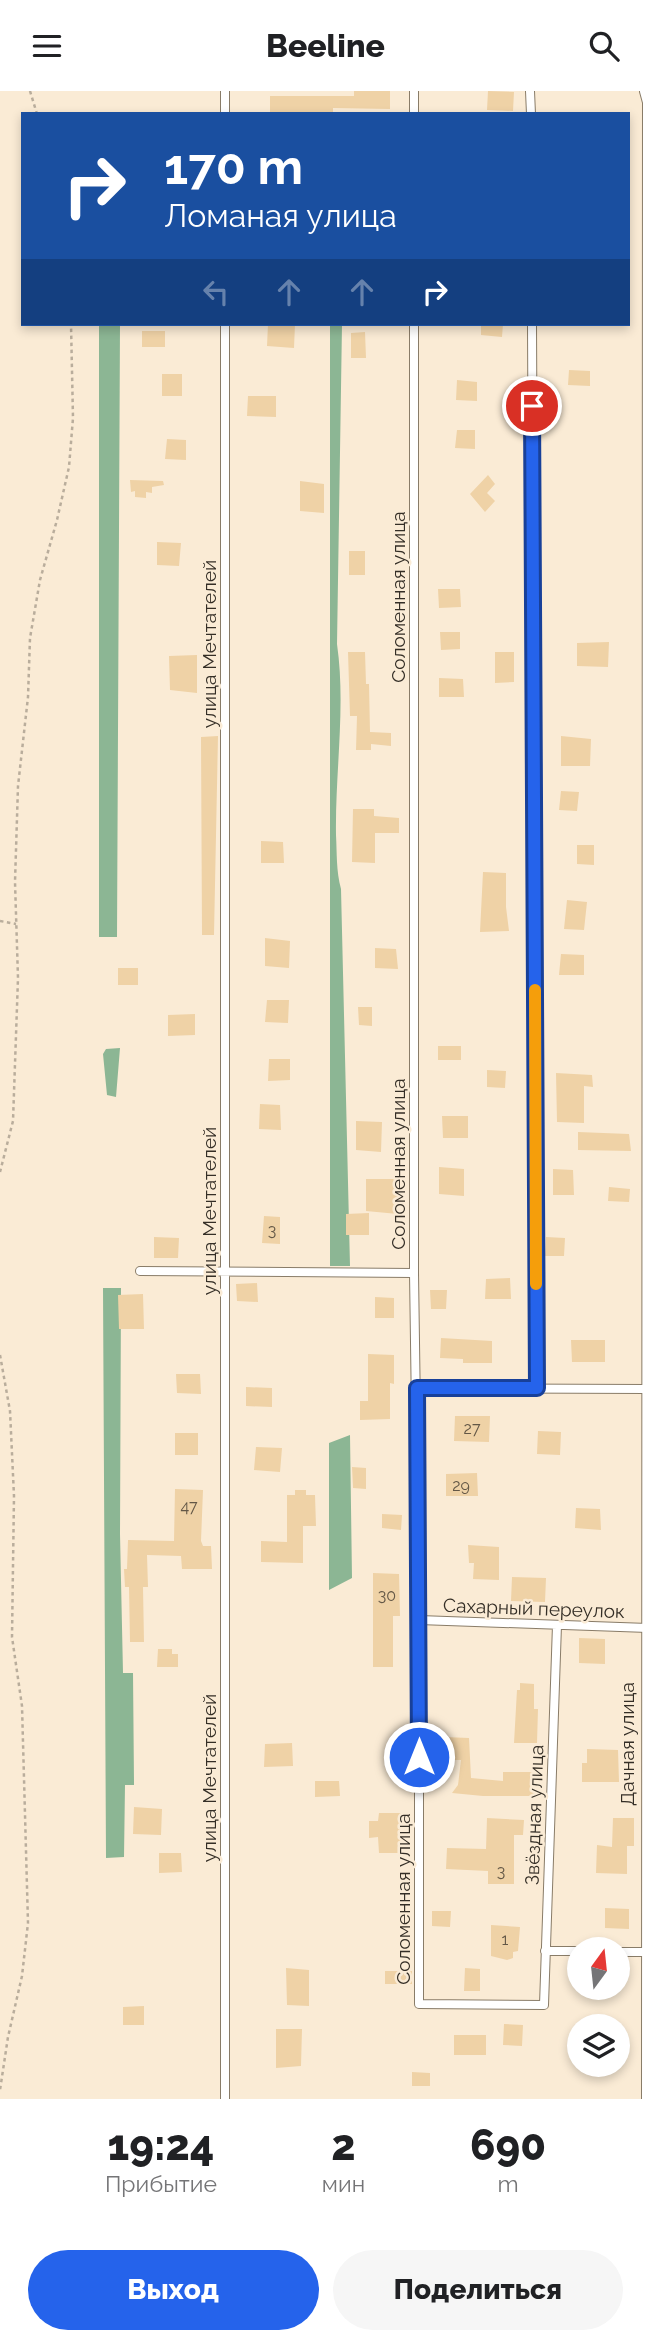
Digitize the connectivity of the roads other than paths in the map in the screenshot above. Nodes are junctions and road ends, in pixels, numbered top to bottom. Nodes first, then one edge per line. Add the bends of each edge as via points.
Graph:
1 (225, 91) edge
2 (414, 91) edge
3 (530, 91) edge
4 (648, 91) edge
5 (225, 112) edge
6 (414, 112) edge
7 (531, 112) edge
8 (225, 326) edge
9 (414, 326) edge
10 (532, 326) edge
11 (140, 1271) dead end
12 (225, 1271) junction
13 (414, 1273) junction
14 (417, 1388) junction
15 (537, 1388) junction
16 (648, 1389) junction
17 (419, 1620) junction
18 (557, 1625) junction
19 (648, 1628) junction
20 (545, 1951) junction
21 (567, 1951) edge
22 (630, 1952) edge
23 (648, 1952) junction
24 (544, 2005) joint
25 (225, 2099) edge
26 (649, 2099) edge

1 - 5 lane
2 - 6 lane
3 - 7 lane
4 - 16 street, Дачная улица
8 - 12 lane, улица Мечтателей
9 - 13 lane, Соломенная улица
10 - 15 lane
11 - 12 lane
12 - 13 lane
12 - 25 lane, улица Мечтателей
13 - 14 lane, Соломенная улица
14 - 15 lane
14 - 17 lane, Соломенная улица
15 - 16 lane
16 - 19 street, Дачная улица
17 - 18 lane, Сахарный переулок
17 - 24 lane, Соломенная улица via 419,2004
18 - 19 lane, Сахарный переулок
18 - 20 lane, Звёздная улица
19 - 23 street, Дачная улица
20 - 21 lane
20 - 24 lane, Звёздная улица
22 - 23 lane
23 - 26 street, Дачная улица

